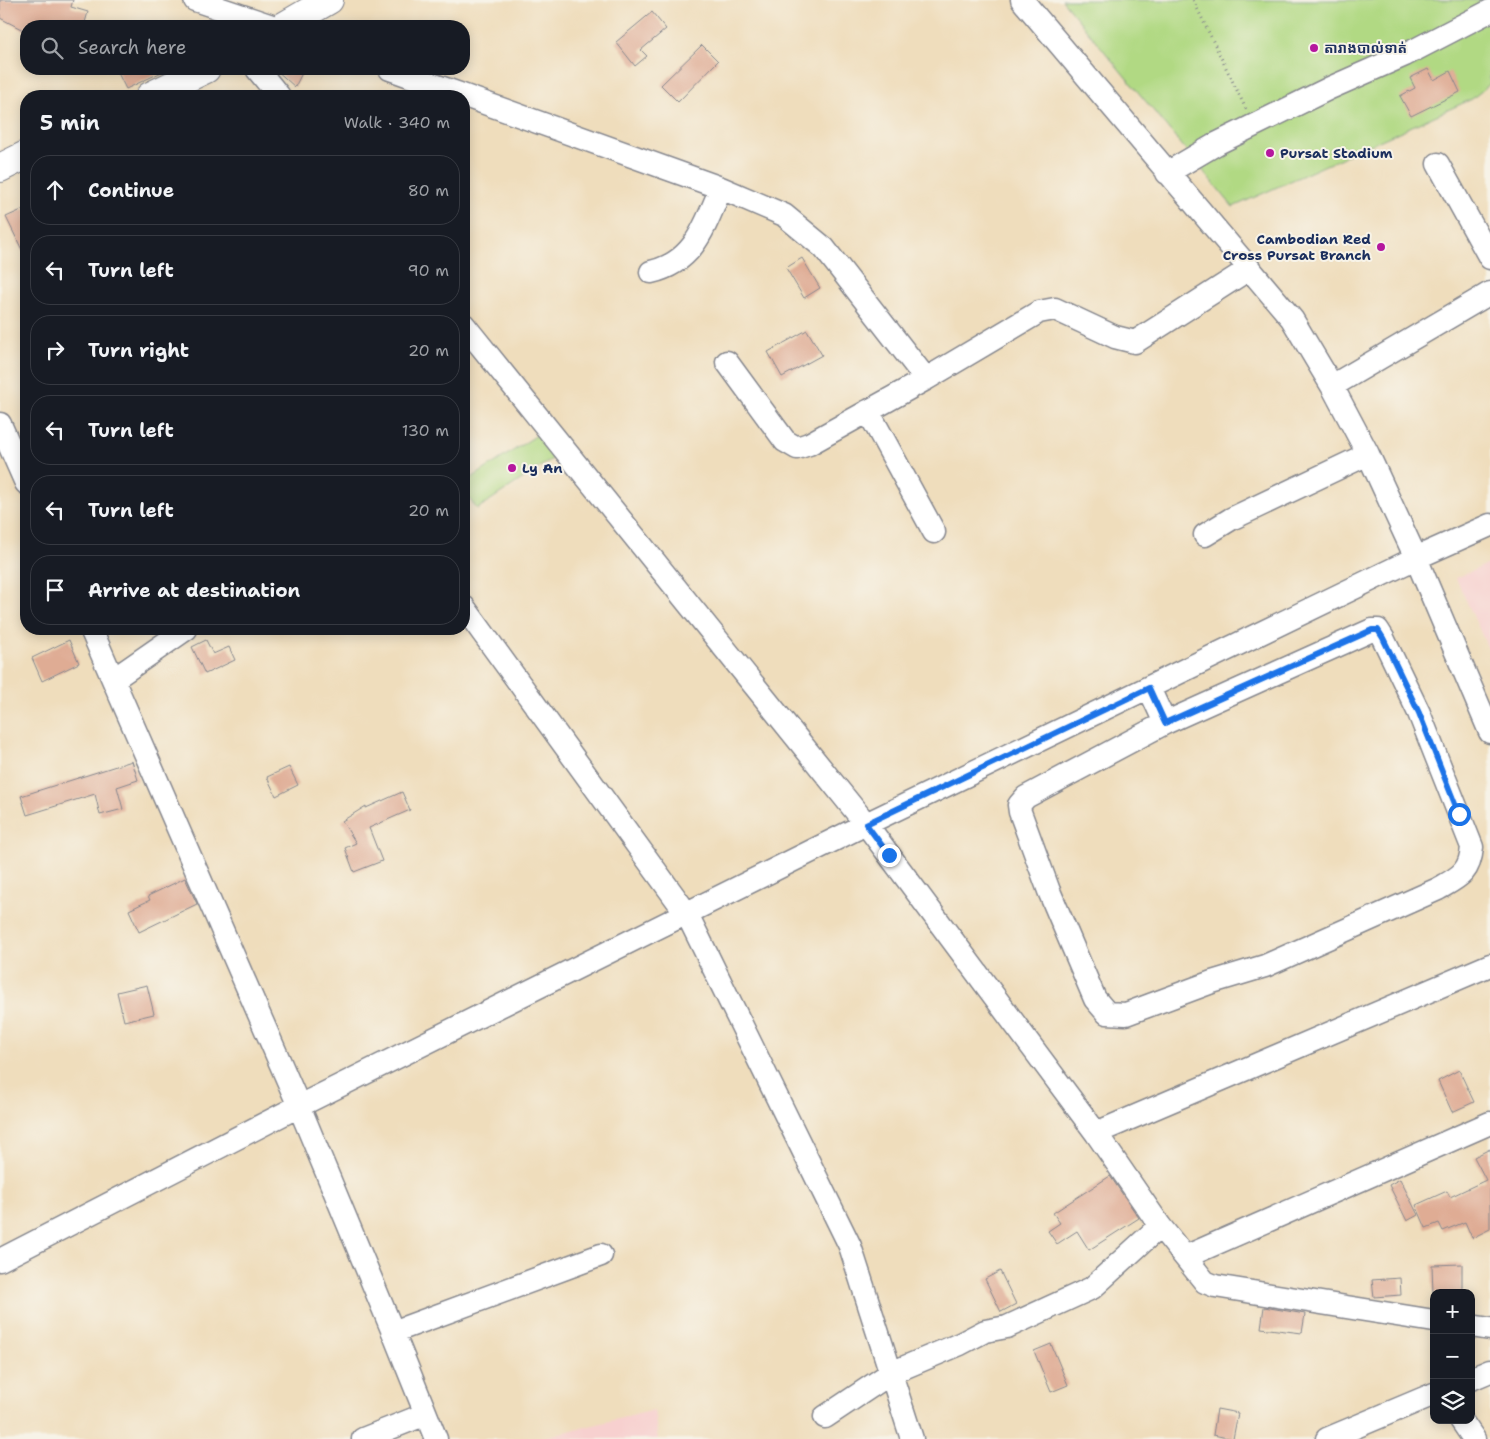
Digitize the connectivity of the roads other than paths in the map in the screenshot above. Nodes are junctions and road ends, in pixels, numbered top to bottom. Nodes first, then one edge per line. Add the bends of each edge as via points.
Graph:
1 (196, 0) edge
2 (329, 0) edge
3 (1022, 0) edge
4 (1490, 12) edge
5 (254, 20) edge
6 (294, 20) edge
7 (194, 75) edge
8 (262, 75) edge
9 (407, 75) edge
10 (162, 90) edge
11 (274, 90) edge
12 (448, 90) edge
13 (470, 98) edge
14 (20, 158) edge
15 (1438, 164) dead end
16 (0, 168) edge
17 (1167, 173) junction
18 (721, 188) junction
19 (1490, 258) edge
20 (1249, 269) junction
21 (651, 272) dead end
22 (1490, 293) edge
23 (470, 332) edge
24 (727, 362) dead end
25 (926, 379) junction
26 (1332, 386) junction
27 (868, 411) junction
28 (0, 424) edge
29 (1368, 454) junction
30 (20, 469) edge
31 (1490, 525) edge
32 (934, 532) dead end
33 (1205, 535) dead end
34 (1416, 558) junction
35 (470, 615) edge
36 (94, 635) edge
37 (177, 635) edge
38 (114, 679) junction
39 (1149, 688) junction
40 (1165, 723) junction
41 (1490, 732) edge
42 (866, 824) junction
43 (687, 914) junction
44 (1490, 965) edge
45 (299, 1106) junction
46 (1490, 1123) edge
47 (1096, 1132) junction
48 (1160, 1226) junction
49 (601, 1256) dead end
50 (1185, 1257) junction
51 (0, 1260) edge
52 (1430, 1320) edge
53 (1475, 1327) edge
54 (1490, 1329) edge
55 (393, 1332) junction
56 (1490, 1371) edge
57 (891, 1373) junction
58 (1475, 1377) edge
59 (1430, 1398) edge
60 (426, 1414) junction
61 (825, 1417) dead end
62 (1464, 1424) edge
63 (362, 1439) edge
64 (436, 1439) edge
65 (912, 1439) edge
66 (1327, 1439) edge
67 (1474, 1439) edge

1 - 5 street
2 - 6 main road
3 - 17 street
4 - 17 street via 1330,88
7 - 10 main road
8 - 11 street
9 - 12 street
13 - 18 street
14 - 16 main road
15 - 19 street
17 - 20 street
18 - 21 street via 700,237 689,251 665,268
18 - 25 street via 784,215 824,248
20 - 25 street via 1135,342 1115,337 1054,310 1039,312
20 - 26 street via 1292,319
22 - 26 street
23 - 42 street
24 - 27 street via 785,441 797,448
25 - 27 street
26 - 29 street
27 - 32 street
28 - 30 street
29 - 33 street via 1231,519
29 - 34 street
31 - 34 street
34 - 39 street
34 - 41 street
35 - 43 street
36 - 38 street
37 - 38 street
38 - 45 street
39 - 40 street
39 - 42 street
40 - 40 street via 1026,798 1019,805 1056,909 1095,1000 1107,1013 1126,1014 1265,966 1438,889 1460,876 1471,860 1472,847 1419,713 1378,630
42 - 43 street
42 - 47 street
43 - 45 street
43 - 57 street via 850,1246
44 - 47 street
45 - 51 street
45 - 55 street
46 - 50 street
47 - 48 street
48 - 50 street
48 - 57 street via 1092,1288 1007,1327 985,1331
49 - 55 street
50 - 52 street via 1205,1282 1215,1286
53 - 54 street
55 - 60 street
56 - 58 street
57 - 61 street
57 - 65 street
59 - 66 street
60 - 63 street
60 - 64 street
62 - 67 street

